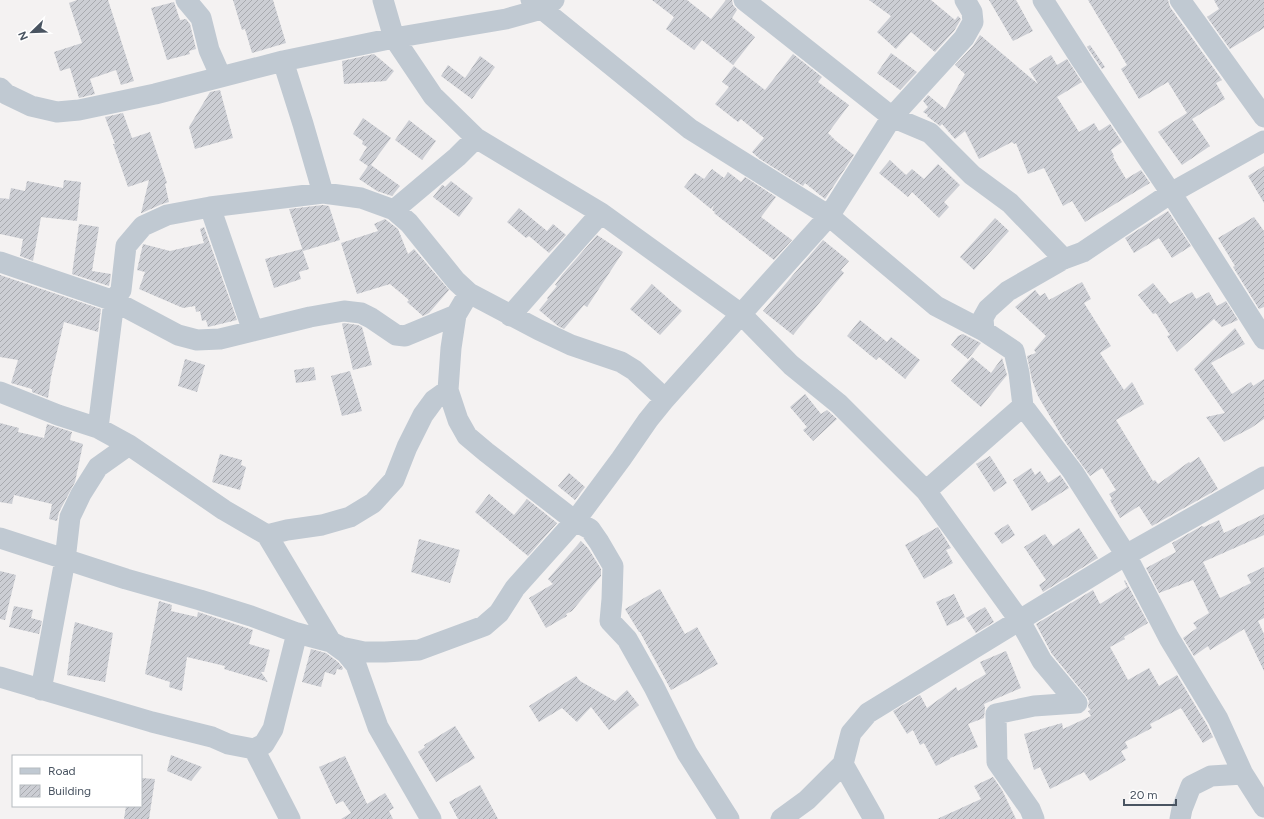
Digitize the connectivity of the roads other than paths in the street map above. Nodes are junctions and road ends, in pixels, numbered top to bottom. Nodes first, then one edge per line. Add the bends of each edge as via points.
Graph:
1 (186, 0) edge
2 (383, 0) edge
3 (744, 0) edge
4 (965, 0) edge
5 (1043, 0) edge
6 (1180, 0) edge
7 (542, 3) edge
8 (394, 38) junction
9 (283, 61) junction
10 (221, 77) junction
11 (0, 88) edge
12 (892, 117) junction
13 (1264, 117) edge
14 (476, 138) junction
15 (1264, 141) edge
16 (323, 193) junction
17 (1171, 193) junction
18 (210, 207) junction
19 (394, 210) junction
20 (600, 213) junction
21 (829, 216) junction
22 (1064, 258) junction
23 (0, 262) edge
24 (469, 293) junction
25 (114, 301) junction
26 (741, 314) junction
27 (456, 315) junction
28 (510, 316) junction
29 (253, 331) junction
30 (984, 331) junction
31 (1264, 339) edge
32 (448, 390) junction
33 (0, 392) edge
34 (665, 399) junction
35 (1022, 406) junction
36 (98, 428) junction
37 (129, 445) junction
38 (1264, 477) edge
39 (926, 491) junction
40 (575, 521) junction
41 (267, 535) junction
42 (0, 538) edge
43 (1126, 555) junction
44 (65, 560) junction
45 (1020, 621) junction
46 (296, 633) junction
47 (331, 642) junction
48 (0, 677) edge
49 (41, 690) junction
50 (254, 749) junction
51 (843, 764) junction
52 (1243, 774) junction
53 (1264, 807) edge
54 (290, 819) edge
55 (431, 819) edge
56 (729, 819) edge
57 (781, 819) edge
58 (874, 819) edge
59 (1034, 819) edge
60 (1180, 819) edge

1 - 10 street via 201,18 209,50
2 - 8 street
3 - 12 street
4 - 12 street via 972,12 973,22 964,38
5 - 17 street
6 - 13 street
7 - 8 street via 506,19
7 - 21 street via 690,129
8 - 9 street
8 - 14 street via 433,96
9 - 10 street
9 - 16 street
10 - 11 street via 87,109 57,112 31,106 6,94
12 - 21 street
12 - 22 street via 930,133 972,175 1010,204
14 - 19 street
14 - 20 street
15 - 17 street
16 - 18 street
16 - 19 street via 361,198
17 - 22 street via 1083,252
17 - 31 street
18 - 25 street via 167,215 143,226 126,246 121,290
18 - 29 street
19 - 24 street via 409,223 456,281
20 - 26 street
20 - 28 street
21 - 26 street
21 - 30 street via 936,306
22 - 30 street via 1008,291 988,309 983,318
23 - 25 street
24 - 27 street
24 - 28 street
25 - 29 street via 178,335 197,340 220,339
25 - 36 street
26 - 34 street
26 - 39 street via 791,365 839,404
27 - 29 street via 405,336 396,335 361,313 344,311
27 - 32 street via 450,348
28 - 34 street via 571,345 622,362
30 - 35 street via 1014,351
32 - 40 street via 458,420 467,436
32 - 41 street via 434,400 423,415 394,480 374,503 350,517
33 - 36 street
34 - 40 street
35 - 39 street
35 - 43 street via 1073,472
36 - 37 street
37 - 41 street via 224,510
37 - 44 street via 98,467 82,494 70,517
38 - 43 street
39 - 45 street
40 - 47 street via 515,588 499,613 484,626 419,650 364,652
40 - 56 street via 590,529 613,566 610,621 627,639 687,753
41 - 47 street
42 - 44 street
43 - 45 street
43 - 52 street via 1169,638 1218,719
44 - 46 street via 243,613
44 - 49 street
45 - 51 street via 868,713 851,733
45 - 59 street via 1042,661 1077,703 1034,706 996,714 997,762 1030,809
46 - 47 street
46 - 50 street via 273,729 264,744
47 - 55 street via 346,653 356,665 378,727
48 - 49 street
49 - 50 street via 212,737 228,744
50 - 54 street
51 - 57 street via 807,800
51 - 58 street
52 - 53 street
52 - 60 street via 1211,776 1191,786

